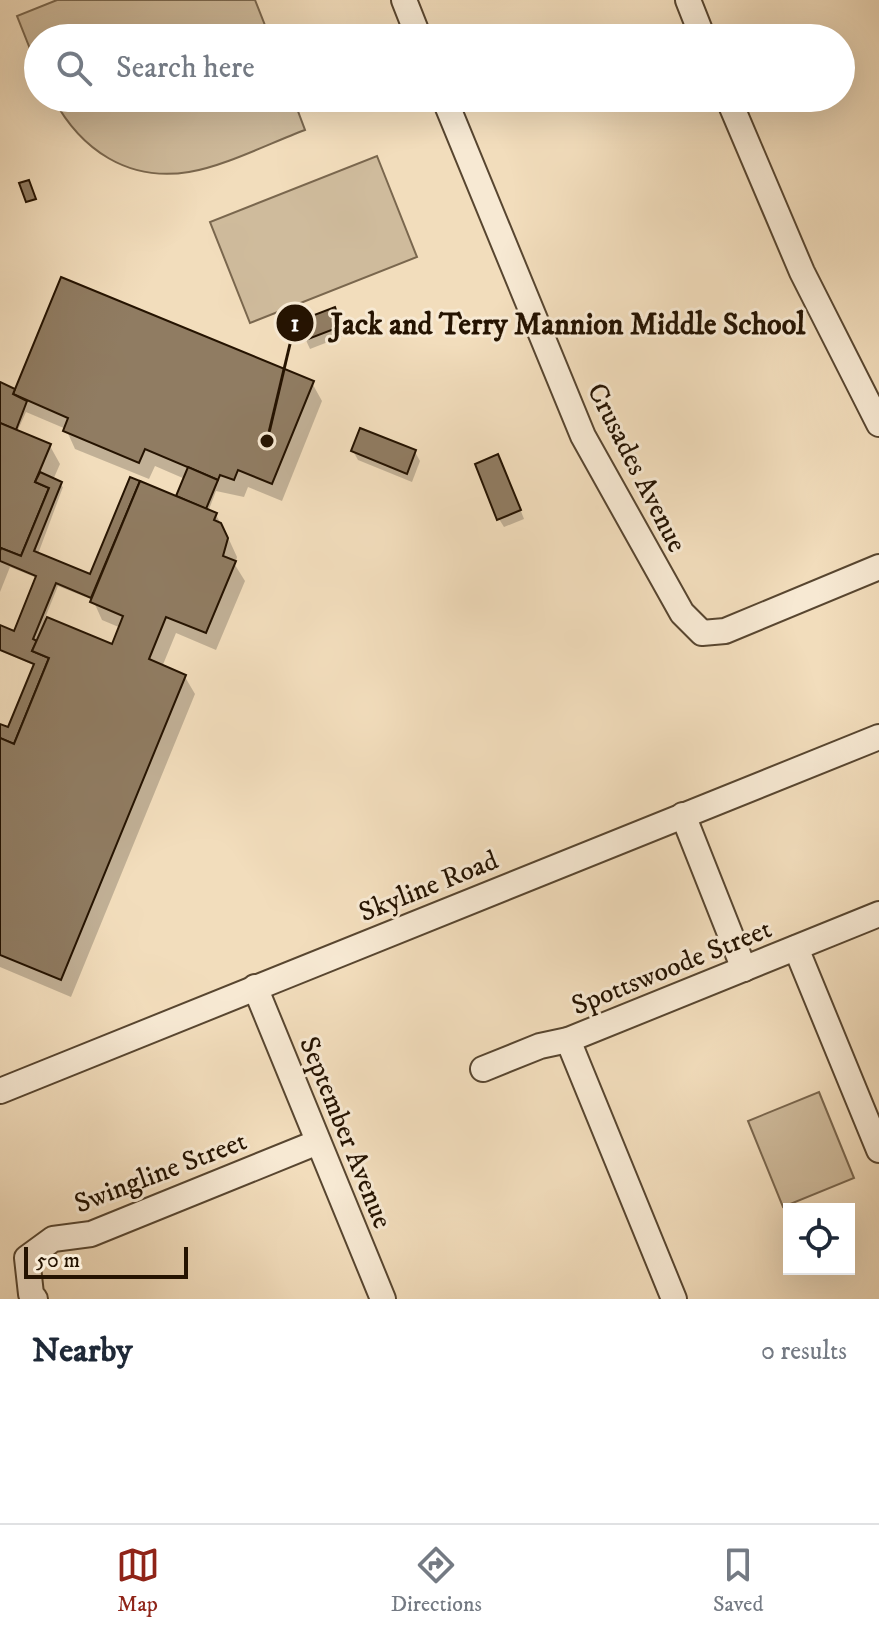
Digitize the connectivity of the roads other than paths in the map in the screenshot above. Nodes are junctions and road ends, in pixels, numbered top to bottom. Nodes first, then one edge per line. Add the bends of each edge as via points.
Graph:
1 (404, 0) edge
2 (688, 0) edge
3 (413, 24) edge
4 (697, 24) edge
5 (450, 112) edge
6 (734, 112) edge
7 (879, 424) edge
8 (879, 567) edge
9 (879, 737) edge
10 (683, 815) junction
11 (879, 914) edge
12 (796, 948) junction
13 (744, 969) junction
14 (255, 987) junction
15 (568, 1040) junction
16 (483, 1069) dead end
17 (0, 1091) edge
18 (318, 1142) junction
19 (879, 1150) edge
20 (35, 1299) edge
21 (383, 1299) edge
22 (674, 1299) edge

1 - 3 street
2 - 4 street
5 - 8 street, Crusades Avenue via 589,448 682,613 702,633 725,631
6 - 7 street via 802,272
9 - 10 street, Skyline Road
10 - 13 street
10 - 14 street, Skyline Road
11 - 12 street, Spottswoode Street
12 - 13 street, Spottswoode Street
12 - 19 street
13 - 15 street, Spottswoode Street
14 - 17 street, Skyline Road
14 - 18 street, September Avenue
15 - 16 street, Spottswoode Street
15 - 22 street
18 - 20 street, Swingline Street via 91,1234 53,1239 27,1258
18 - 21 street, September Avenue

